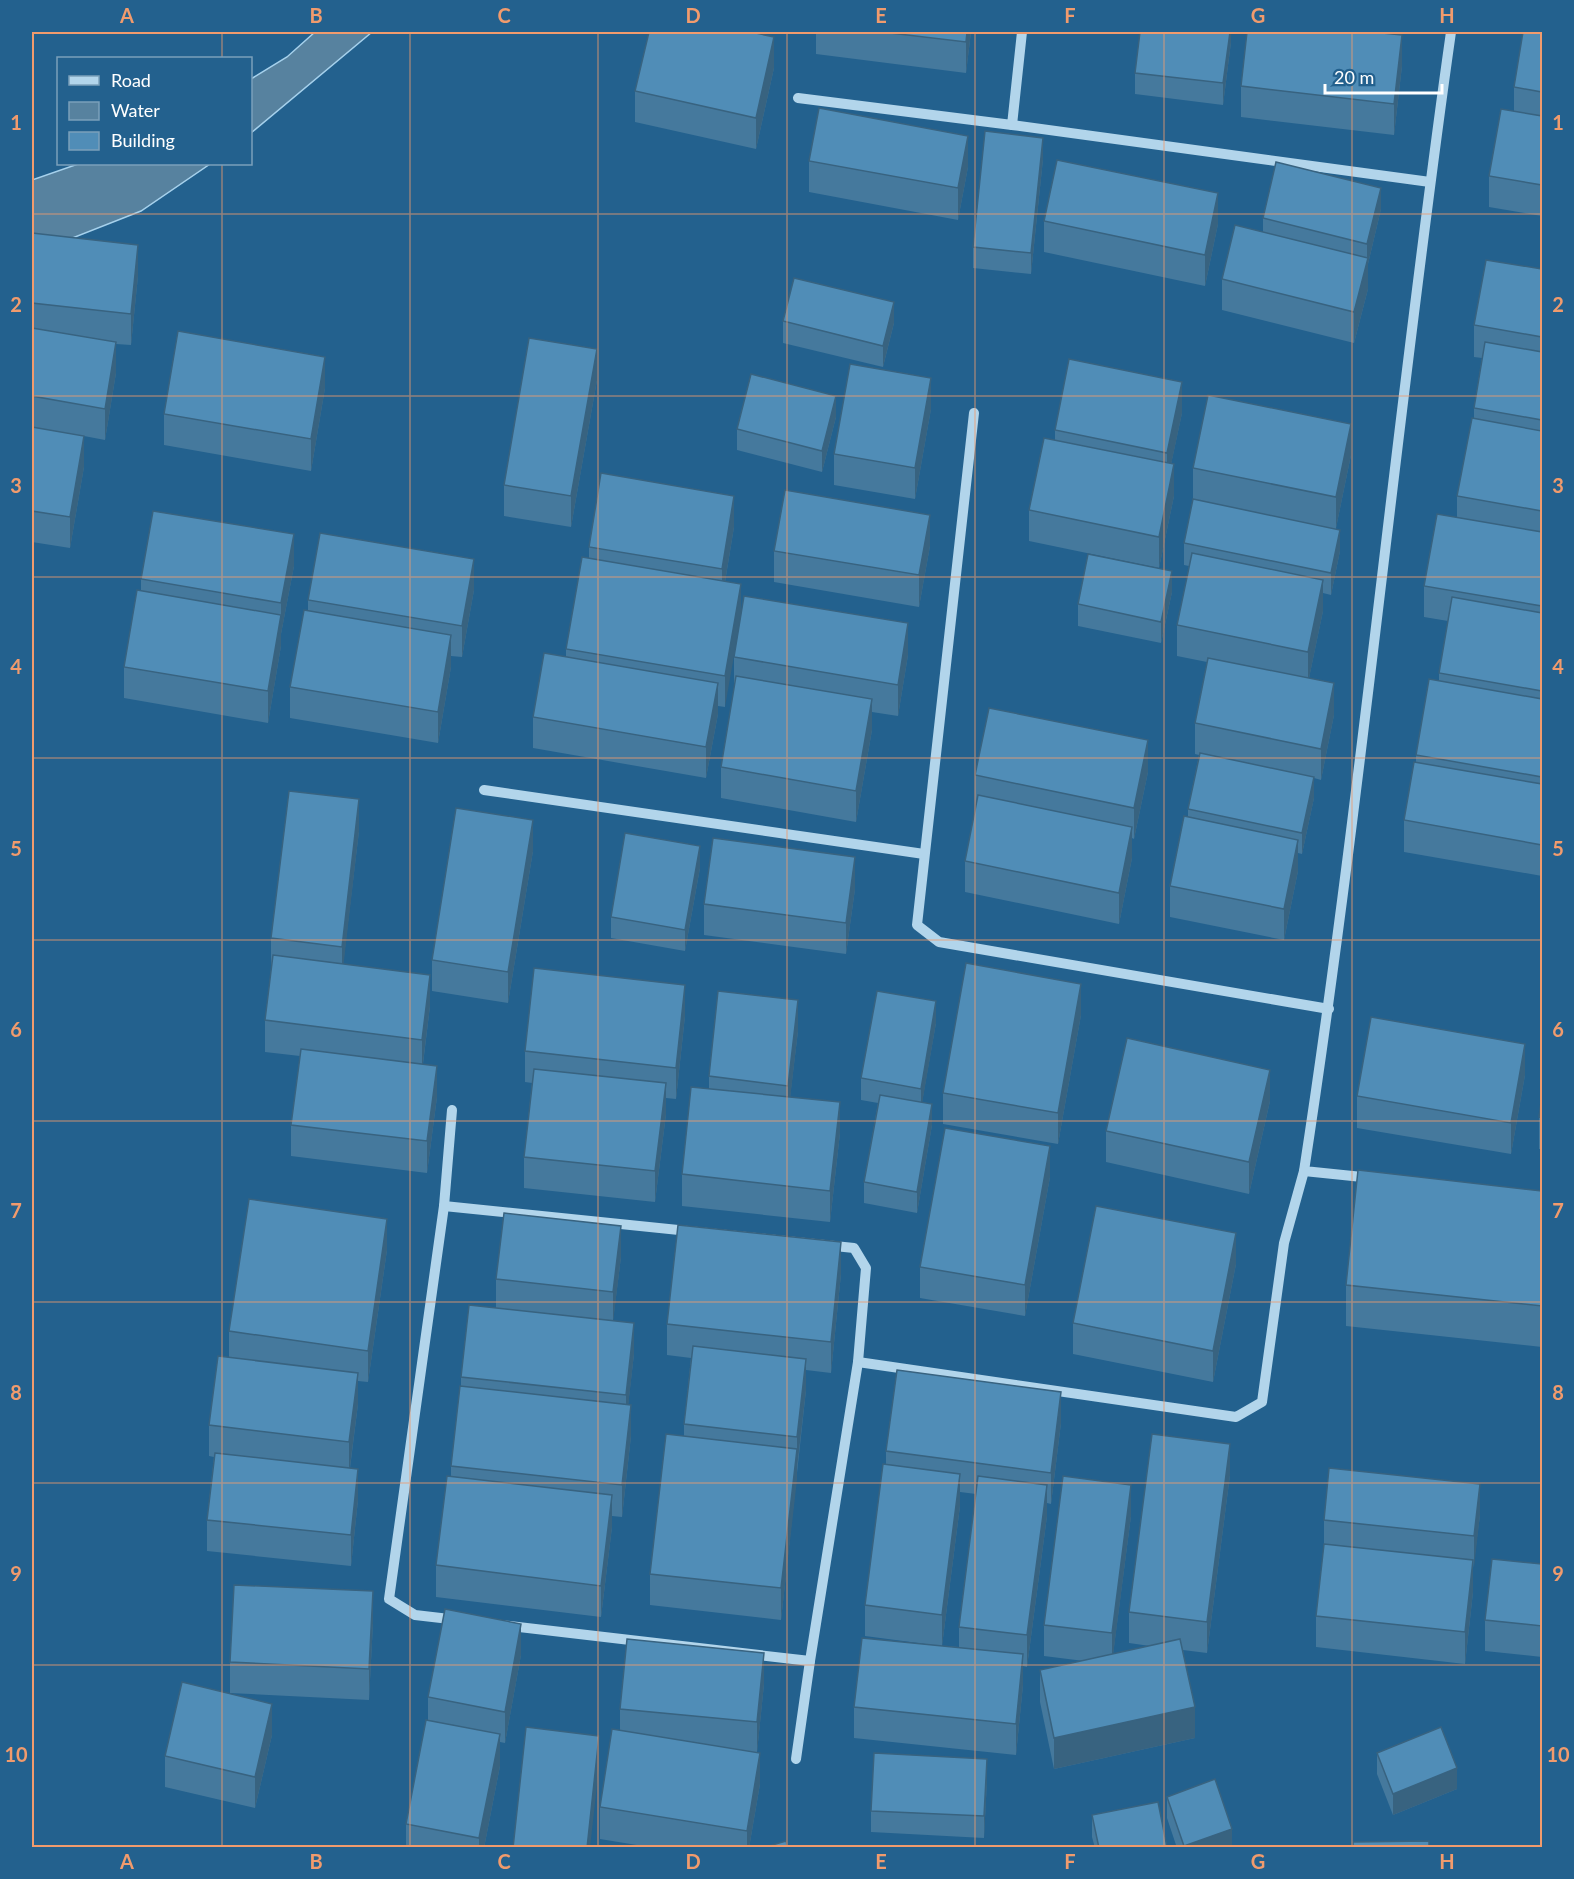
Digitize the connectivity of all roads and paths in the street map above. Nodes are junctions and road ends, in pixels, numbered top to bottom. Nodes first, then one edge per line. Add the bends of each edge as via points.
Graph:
1 (1023, 32) edge
2 (1451, 32) edge
3 (798, 98) dead end
4 (1012, 125) junction
5 (1430, 182) junction
6 (974, 413) dead end
7 (484, 790) dead end
8 (924, 854) junction
9 (1329, 1009) junction
10 (452, 1110) dead end
11 (1304, 1172) junction
12 (1388, 1179) edge
13 (444, 1206) junction
14 (858, 1362) junction
15 (810, 1661) junction
16 (796, 1759) dead end

1 - 4 street
2 - 5 street
3 - 4 street
4 - 5 street
5 - 9 street
6 - 8 street
7 - 8 street
8 - 9 street via 917,925 939,942
9 - 11 street
10 - 13 street
11 - 12 street
11 - 14 street via 1284,1243 1262,1402 1236,1417
13 - 14 street via 854,1248 866,1268
13 - 15 street via 389,1599 415,1615
14 - 15 street
15 - 16 street

